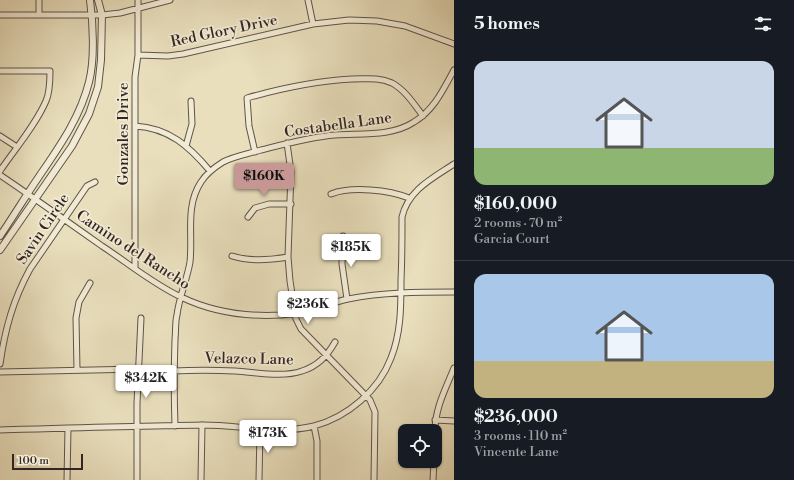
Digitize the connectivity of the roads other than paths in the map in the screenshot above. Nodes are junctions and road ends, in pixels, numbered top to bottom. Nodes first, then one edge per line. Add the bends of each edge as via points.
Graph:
1 (39, 0) edge
2 (90, 0) edge
3 (98, 0) edge
4 (138, 0) edge
5 (170, 0) edge
6 (308, 0) edge
7 (139, 7) junction
8 (0, 15) edge
9 (39, 15) junction
10 (92, 15) junction
11 (102, 15) junction
12 (313, 24) junction
13 (454, 44) edge
14 (138, 55) junction
15 (454, 70) edge
16 (0, 72) edge
17 (191, 101) dead end
18 (424, 116) junction
19 (135, 126) junction
20 (0, 136) edge
21 (287, 143) junction
22 (186, 146) junction
23 (17, 147) junction
24 (255, 152) junction
25 (453, 166) edge
26 (0, 171) edge
27 (210, 171) junction
28 (0, 175) edge
29 (95, 182) dead end
30 (28, 194) junction
31 (332, 194) dead end
32 (409, 198) junction
33 (35, 199) junction
34 (291, 204) junction
35 (248, 217) dead end
36 (64, 219) junction
37 (0, 236) edge
38 (343, 236) dead end
39 (0, 250) edge
40 (232, 256) dead end
41 (288, 258) junction
42 (135, 268) junction
43 (90, 283) dead end
44 (454, 292) edge
45 (401, 293) junction
46 (181, 297) junction
47 (347, 300) junction
48 (294, 313) junction
49 (141, 318) dead end
50 (335, 342) dead end
51 (327, 356) junction
52 (0, 364) edge
53 (454, 368) edge
54 (139, 369) junction
55 (77, 370) junction
56 (173, 371) junction
57 (0, 372) edge
58 (159, 372) dead end
59 (366, 395) junction
60 (435, 420) junction
61 (454, 421) edge
62 (435, 424) edge
63 (202, 425) junction
64 (175, 426) junction
65 (314, 426) junction
66 (137, 427) junction
67 (68, 428) junction
68 (260, 429) junction
69 (0, 430) edge
70 (434, 468) edge
71 (67, 480) edge
72 (137, 480) edge
73 (201, 480) edge
74 (260, 480) edge
75 (317, 480) edge
76 (374, 480) edge
77 (433, 480) edge

1 - 9 street
2 - 10 street
3 - 11 street
4 - 7 street, Gonzales Drive
5 - 7 street
6 - 12 street
7 - 11 street
7 - 14 street, Gonzales Drive
8 - 9 street
9 - 10 street
10 - 11 street
10 - 30 street via 90,80 81,107 64,140
11 - 33 street via 98,87 89,114 72,146
12 - 13 street, Red Glory Drive via 348,20 377,21 412,28
12 - 14 street, Red Glory Drive via 183,54
14 - 19 street, Gonzales Drive via 135,77
15 - 18 street, Costabella Lane via 441,95
16 - 23 street via 50,71 46,100
17 - 22 street via 192,124
18 - 21 street, Costabella Lane via 401,129 389,132 333,135
18 - 24 street via 398,87 372,78 308,83 274,90 247,98 249,126
19 - 22 street via 161,131
19 - 42 street, Gonzales Drive
20 - 23 street
21 - 24 street, Costabella Lane
21 - 34 street via 291,172
22 - 27 street
23 - 26 street
24 - 27 street, Costabella Lane via 222,162
25 - 32 street via 420,187
27 - 46 street via 194,195 191,209 190,261
28 - 30 street, Camino del Rancho
29 - 36 street, Savin Circle via 87,186
30 - 33 street, Camino del Rancho
30 - 37 street
31 - 32 street via 348,190 386,192
32 - 45 street via 402,216
33 - 36 street, Camino del Rancho
33 - 39 street
34 - 35 street via 269,204 255,208
34 - 41 street
36 - 42 street, Camino del Rancho
36 - 52 street, Savin Circle via 30,269 18,293 4,337
38 - 47 street via 342,264
40 - 41 street via 260,260
41 - 48 street
42 - 46 street, Camino del Rancho
43 - 55 street via 79,302 76,318
44 - 45 street, Camino del Rancho
45 - 47 street, Camino del Rancho
45 - 59 street via 399,335 383,375
46 - 48 street, Camino del Rancho via 220,311 252,316
46 - 56 street via 177,314
47 - 48 street, Camino del Rancho
48 - 51 street via 301,329
49 - 54 street
50 - 51 street, Velazco Lane
51 - 56 street, Velazco Lane via 302,371 287,374
51 - 59 street
53 - 60 street
54 - 55 street
54 - 58 street
54 - 66 street
55 - 57 street
56 - 64 street
59 - 65 street via 342,414
59 - 76 street via 375,412
60 - 61 street
60 - 62 street
63 - 64 street
63 - 68 street
63 - 73 street
64 - 66 street
65 - 68 street via 290,430
65 - 75 street via 317,441
66 - 67 street
66 - 72 street
67 - 69 street
67 - 71 street
68 - 74 street
70 - 77 street

